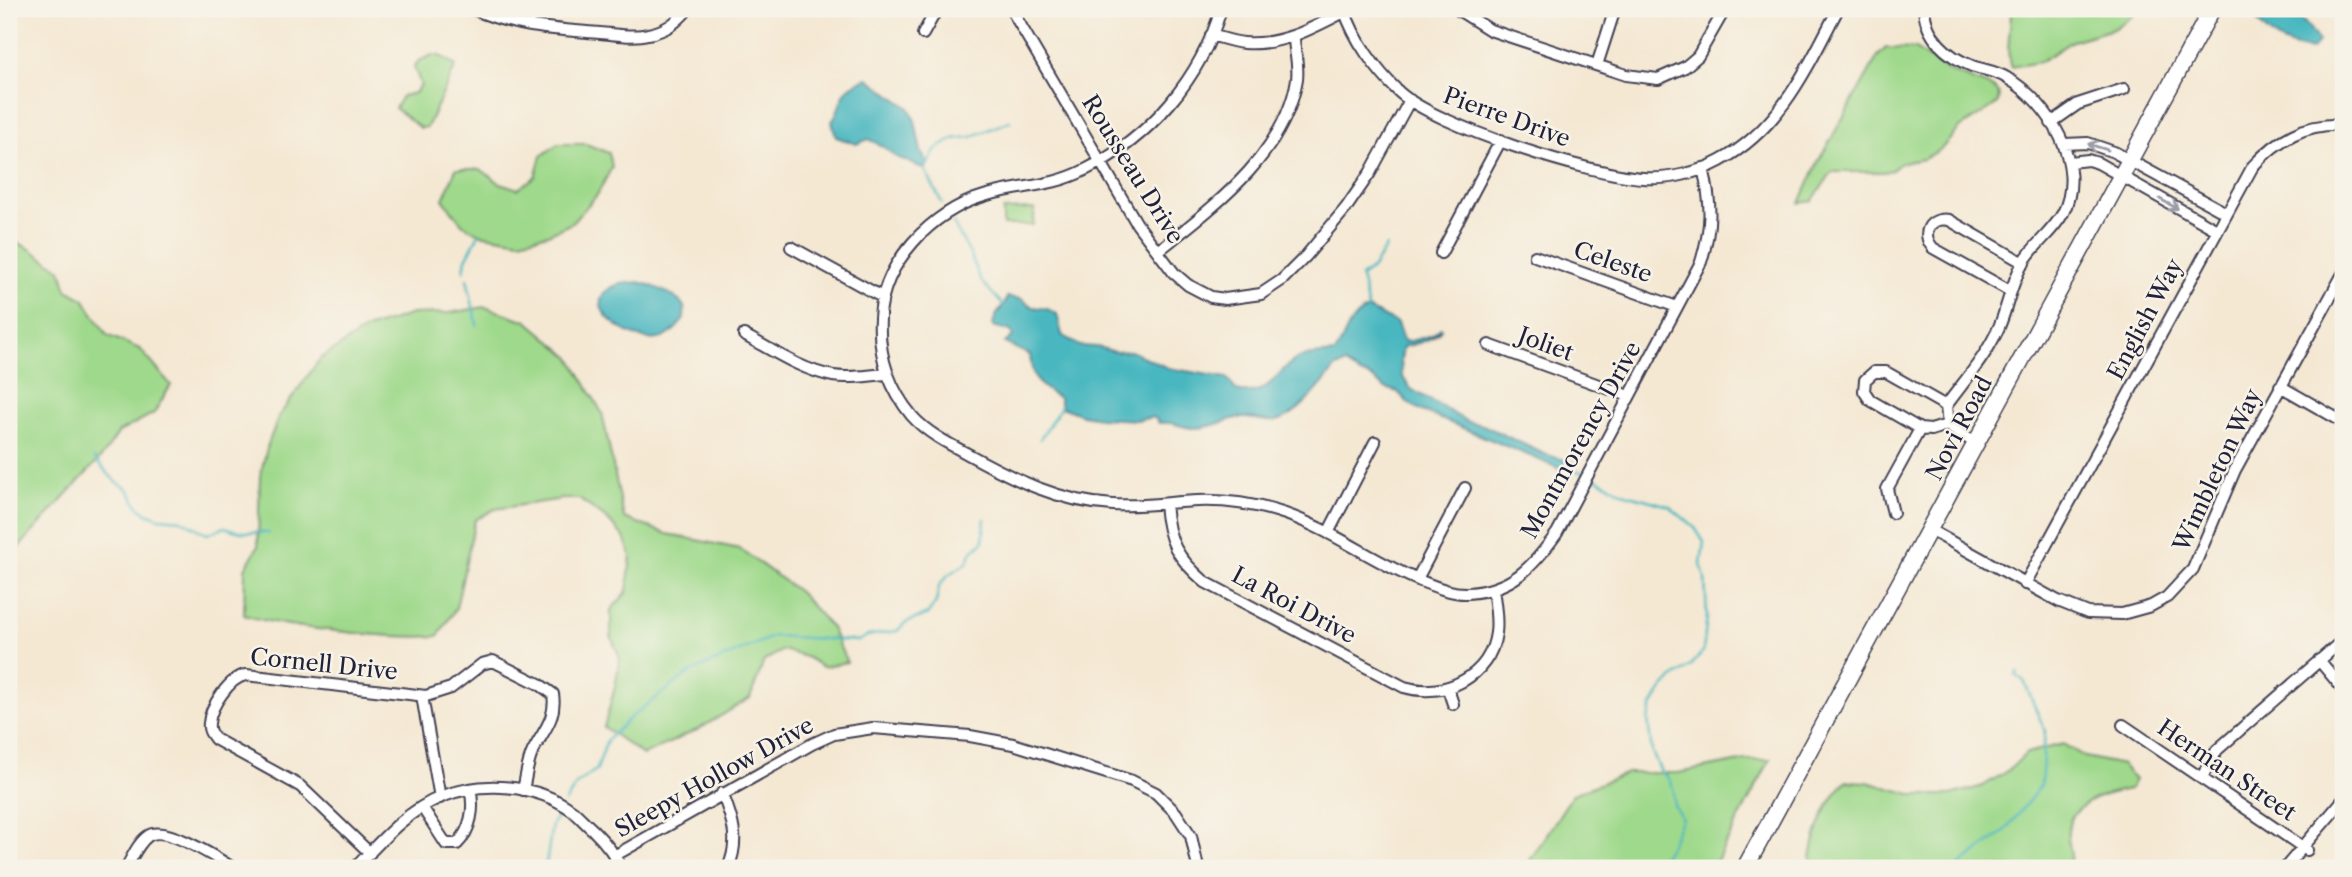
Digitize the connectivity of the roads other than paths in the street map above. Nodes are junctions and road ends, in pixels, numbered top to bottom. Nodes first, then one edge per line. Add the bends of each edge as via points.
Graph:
1 (473, 9) edge
2 (688, 9) edge
3 (937, 9) edge
4 (1011, 9) edge
5 (1221, 9) edge
6 (1457, 9) edge
7 (1615, 9) edge
8 (1725, 9) edge
9 (1838, 9) edge
10 (1924, 9) edge
11 (2212, 9) edge
12 (1344, 10) edge
13 (923, 34) dead end
14 (1211, 35) junction
15 (1294, 37) junction
16 (1597, 65) junction
17 (2124, 89) dead end
18 (1410, 100) junction
19 (2051, 123) junction
20 (2343, 125) edge
21 (1501, 140) junction
22 (2064, 144) junction
23 (2129, 160) junction
24 (1100, 162) junction
25 (2070, 162) junction
26 (1703, 168) junction
27 (2120, 178) junction
28 (2226, 214) junction
29 (2217, 230) junction
30 (791, 247) dead end
31 (1158, 251) junction
32 (1441, 253) dead end
33 (1535, 256) dead end
34 (2024, 262) junction
35 (2343, 274) edge
36 (2010, 291) junction
37 (882, 297) junction
38 (1677, 307) junction
39 (744, 335) dead end
40 (1489, 345) dead end
41 (887, 374) junction
42 (2280, 386) junction
43 (1629, 396) junction
44 (1946, 406) junction
45 (2343, 422) edge
46 (1947, 425) junction
47 (1920, 429) junction
48 (1375, 442) dead end
49 (1977, 444) junction
50 (1465, 488) dead end
51 (1165, 504) junction
52 (1893, 513) dead end
53 (1930, 530) junction
54 (1328, 533) junction
55 (1417, 579) junction
56 (2025, 584) junction
57 (1493, 589) junction
58 (2343, 640) edge
59 (2319, 660) junction
60 (1448, 689) junction
61 (2343, 689) edge
62 (422, 696) junction
63 (1453, 704) dead end
64 (2123, 725) dead end
65 (2202, 777) junction
66 (470, 789) junction
67 (523, 790) junction
68 (722, 793) junction
69 (440, 797) junction
70 (2343, 800) edge
71 (422, 807) junction
72 (2305, 848) junction
73 (370, 853) junction
74 (614, 856) junction
75 (127, 868) edge
76 (233, 868) edge
77 (355, 868) edge
78 (621, 868) edge
79 (728, 868) edge
80 (1198, 868) edge
81 (1745, 868) edge
82 (2286, 868) edge

1 - 2 street via 535,28 626,35 648,35 676,24
3 - 13 street
4 - 24 street, Rousseau Drive
5 - 14 street, Montmorency Drive
6 - 16 street via 1490,30
7 - 16 street
8 - 16 street via 1698,56 1658,79
9 - 26 street, Pierre Drive via 1777,115 1752,141
10 - 19 street via 1929,33 1941,47 1973,66 2009,79 2036,102
11 - 23 main road, Novi Road
12 - 15 street
12 - 18 street, Pierre Drive via 1376,66
14 - 15 street via 1244,43
14 - 24 street, Montmorency Drive via 1187,82 1156,119
15 - 31 street via 1296,80 1279,129 1235,186
17 - 19 street via 2078,104
18 - 21 street, Pierre Drive via 1439,117
18 - 31 street, Rousseau Drive via 1346,208 1306,256 1261,294 1225,299 1204,295 1188,285
19 - 22 street
20 - 28 street, English Way via 2305,129 2273,146 2253,166
21 - 26 street, Pierre Drive via 1615,176 1646,179
21 - 32 street
23 -> 22 street via 2097,145
22 - 25 street
23 - 27 main road, Novi Road
23 - 28 street
24 - 31 street, Rousseau Drive
24 - 37 street, Montmorency Drive via 1069,178 991,194 958,206 906,249
25 - 27 street via 2098,163
25 - 34 street via 2071,189 2062,215
26 - 38 street, Montmorency Drive via 1710,196 1708,239
27 -> 29 street
27 - 49 main road, Novi Road
28 - 29 street, English Way
29 - 56 street, English Way
30 - 37 street
33 - 38 street, Celeste
34 - 36 street
34 - 36 street via 1949,220 1931,223 1928,228 1927,239 1933,248
35 - 42 street, Wimbleton Way
36 - 44 street via 1998,329 1980,362
37 - 41 street, Montmorency Drive via 879,319
38 - 43 street, Montmorency Drive
39 - 41 street via 834,376
40 - 43 street, Joliet
41 - 51 street, Montmorency Drive via 914,418 940,439 1013,478 1062,497 1112,505
42 - 45 street
42 - 56 street, Wimbleton Way via 2235,470 2197,562 2167,597 2122,614 2100,615 2077,610
43 - 57 street, Montmorency Drive via 1541,556 1507,584
44 - 46 street
44 - 47 street via 1886,372 1869,375 1863,386 1870,400
46 - 47 street
46 - 49 street
47 - 52 street via 1887,489
48 - 54 street
49 - 53 main road, Novi Road
50 - 55 street
51 - 54 street, Montmorency Drive via 1236,502 1297,518
51 - 60 street, La Roi Drive via 1171,543 1185,565 1205,582 1404,687
53 - 56 street, Wimbleton Way
53 - 81 main road, Novi Road
54 - 55 street, Montmorency Drive
55 - 57 street, Montmorency Drive via 1464,593
57 - 60 street, La Roi Drive via 1496,635 1489,655 1476,674
58 - 59 street
59 - 61 street
59 - 65 street via 2217,750
60 - 63 street
62 - 67 street, Cornell Drive via 451,688 482,664 493,662 553,694 555,707 532,753
62 - 69 street
62 - 73 street, Cornell Drive via 246,675 229,683 209,722 215,739 300,786
64 - 65 street, Herman Street
65 - 72 street, Herman Street
66 - 67 street
66 - 69 street
66 - 71 street via 471,818 457,844 451,846 442,839
67 - 74 street via 572,810
68 - 74 street, Sleepy Hollow Drive
68 - 79 street via 735,835
68 - 80 street, Sleepy Hollow Drive via 812,744 852,730 997,739 1132,781 1156,793 1191,836
69 - 71 street
70 - 72 street
71 - 73 street
72 - 82 street
73 - 77 street
74 - 78 street
75 - 76 street via 149,834 162,833

